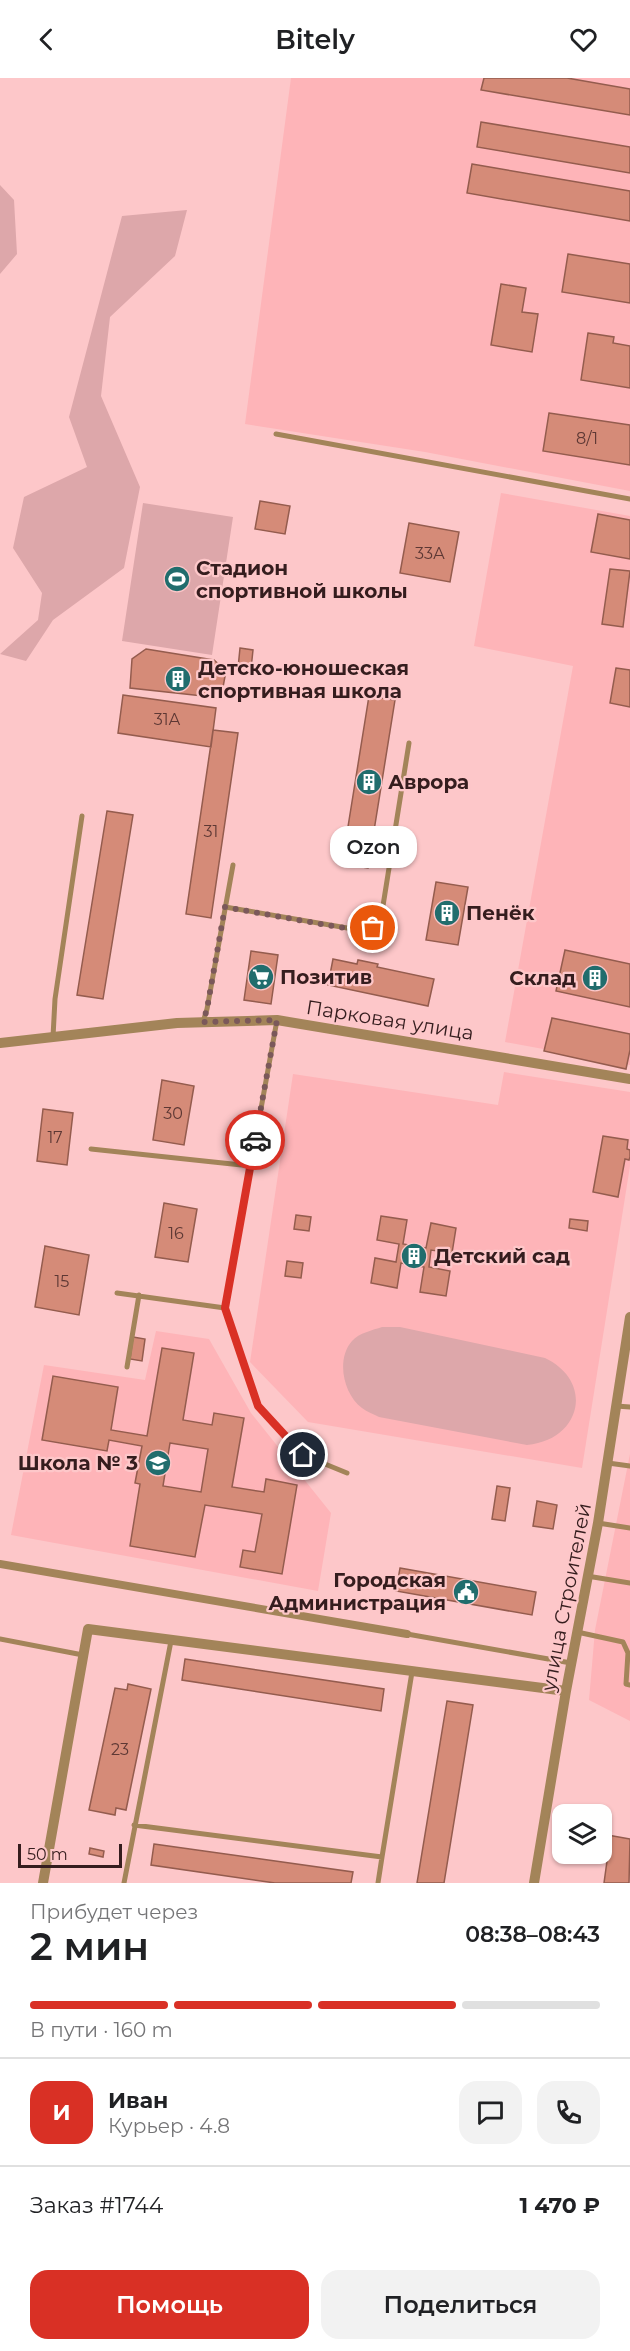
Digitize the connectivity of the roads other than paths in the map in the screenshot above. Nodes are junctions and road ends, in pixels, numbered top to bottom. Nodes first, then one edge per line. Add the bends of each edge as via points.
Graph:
1 (276, 434) dead end
2 (630, 499) edge
3 (409, 743) dead end
4 (82, 816) dead end
5 (233, 865) dead end
6 (225, 907) junction
7 (277, 1020) junction
8 (203, 1022) junction
9 (53, 1037) junction
10 (0, 1043) edge
11 (630, 1078) edge
12 (91, 1149) dead end
13 (251, 1166) junction
14 (117, 1293) dead end
15 (139, 1295) junction
16 (225, 1308) junction
17 (630, 1317) edge
18 (628, 1338) edge
19 (127, 1367) dead end
20 (616, 1406) junction
21 (630, 1407) edge
22 (608, 1463) junction
23 (630, 1466) edge
24 (347, 1473) dead end
25 (598, 1523) junction
26 (630, 1527) edge
27 (0, 1564) edge
28 (587, 1576) junction
29 (630, 1582) edge
30 (577, 1632) junction
31 (407, 1634) joint
32 (0, 1639) edge
33 (171, 1641) junction
34 (627, 1642) edge
35 (83, 1655) junction
36 (572, 1664) junction
37 (412, 1671) junction
38 (630, 1685) edge
39 (566, 1691) junction
40 (134, 1824) junction
41 (382, 1857) junction
42 (44, 1883) edge
43 (124, 1883) edge
44 (378, 1883) edge
45 (534, 1883) edge

1 - 2 lane
3 - 6 lane via 378,925 358,930
4 - 9 lane
5 - 6 lane
6 - 8 lane
7 - 8 street, Парковая улица
7 - 11 street, Парковая улица
7 - 13 lane
8 - 9 street, Парковая улица
9 - 10 street, Парковая улица
12 - 13 lane
13 - 16 lane
14 - 15 lane
15 - 16 lane
15 - 19 lane
16 - 24 lane via 258,1406 303,1455
17 - 18 street, улица Строителей
18 - 20 street, улица Строителей
20 - 21 lane
20 - 22 street, улица Строителей
22 - 23 lane
22 - 25 street, улица Строителей
25 - 26 lane
25 - 28 street, улица Строителей
27 - 31 street
28 - 29 lane
28 - 30 street, улица Строителей
30 - 34 lane
30 - 36 street, улица Строителей
31 - 36 lane
32 - 35 lane
33 - 35 street via 88,1629
33 - 37 street
33 - 40 lane
34 - 38 lane via 626,1684
35 - 42 street
36 - 39 street, улица Строителей
37 - 39 street
37 - 41 lane
39 - 45 street, улица Строителей
40 - 41 lane
40 - 43 lane
41 - 44 lane

